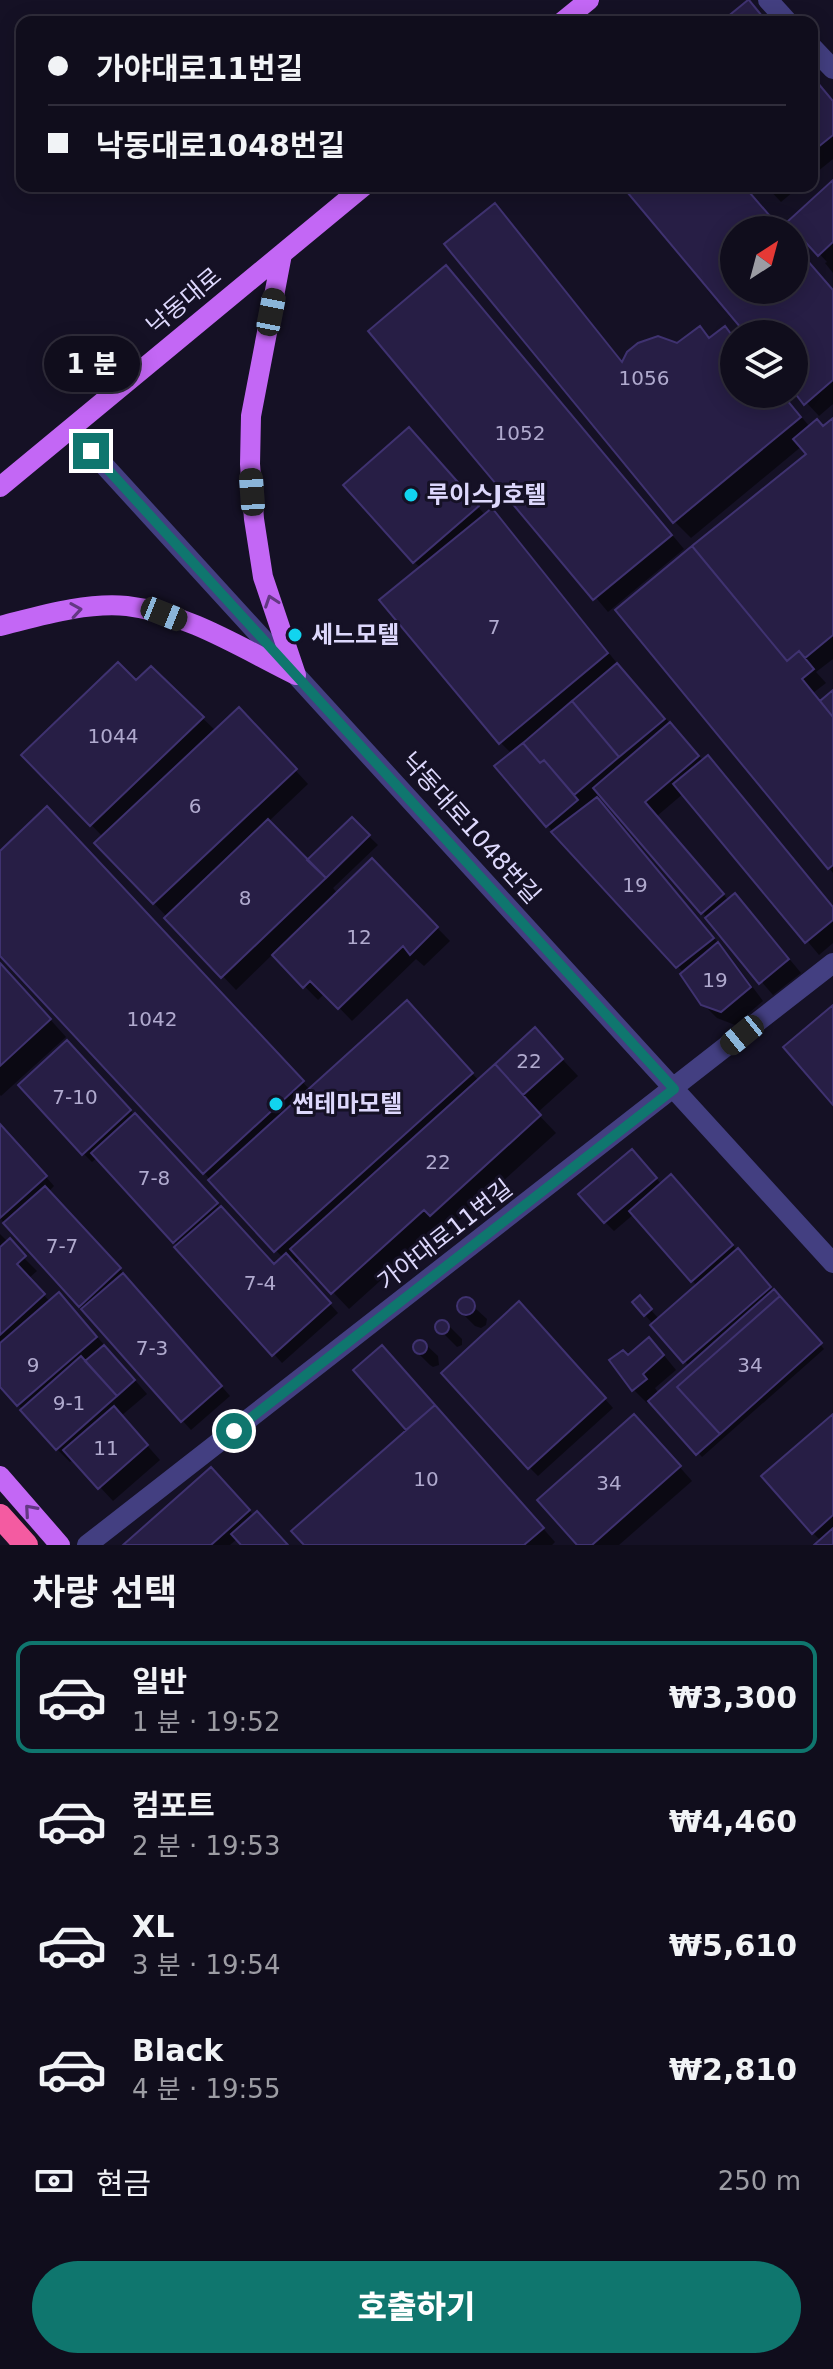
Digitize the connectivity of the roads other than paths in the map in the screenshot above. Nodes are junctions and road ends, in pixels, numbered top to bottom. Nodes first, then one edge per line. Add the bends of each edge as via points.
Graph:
1 (589, 0) edge
2 (768, 0) edge
3 (569, 16) edge
4 (783, 16) edge
5 (818, 53) edge
6 (833, 69) edge
7 (357, 192) edge
8 (282, 254) junction
9 (71, 429) junction
10 (0, 487) edge
11 (0, 626) edge
12 (296, 675) junction
13 (833, 963) edge
14 (674, 1089) junction
15 (833, 1263) edge
16 (0, 1476) edge
17 (60, 1545) edge
18 (87, 1545) edge

1 - 3 main road
2 - 4 street
5 - 6 street
7 - 8 main road, 낙동대로
8 - 9 main road, 낙동대로
12 -> 8 main road via 263,577 250,464 251,416
9 - 10 main road, 낙동대로
9 - 12 street, 낙동대로1048번길
11 -> 12 main road via 83,608 125,606 209,632
12 - 14 street, 낙동대로1048번길
13 - 14 street, 가야대로11번길
14 - 15 street, 낙동대로1048번길
14 - 18 street, 가야대로11번길
17 -> 16 main road

